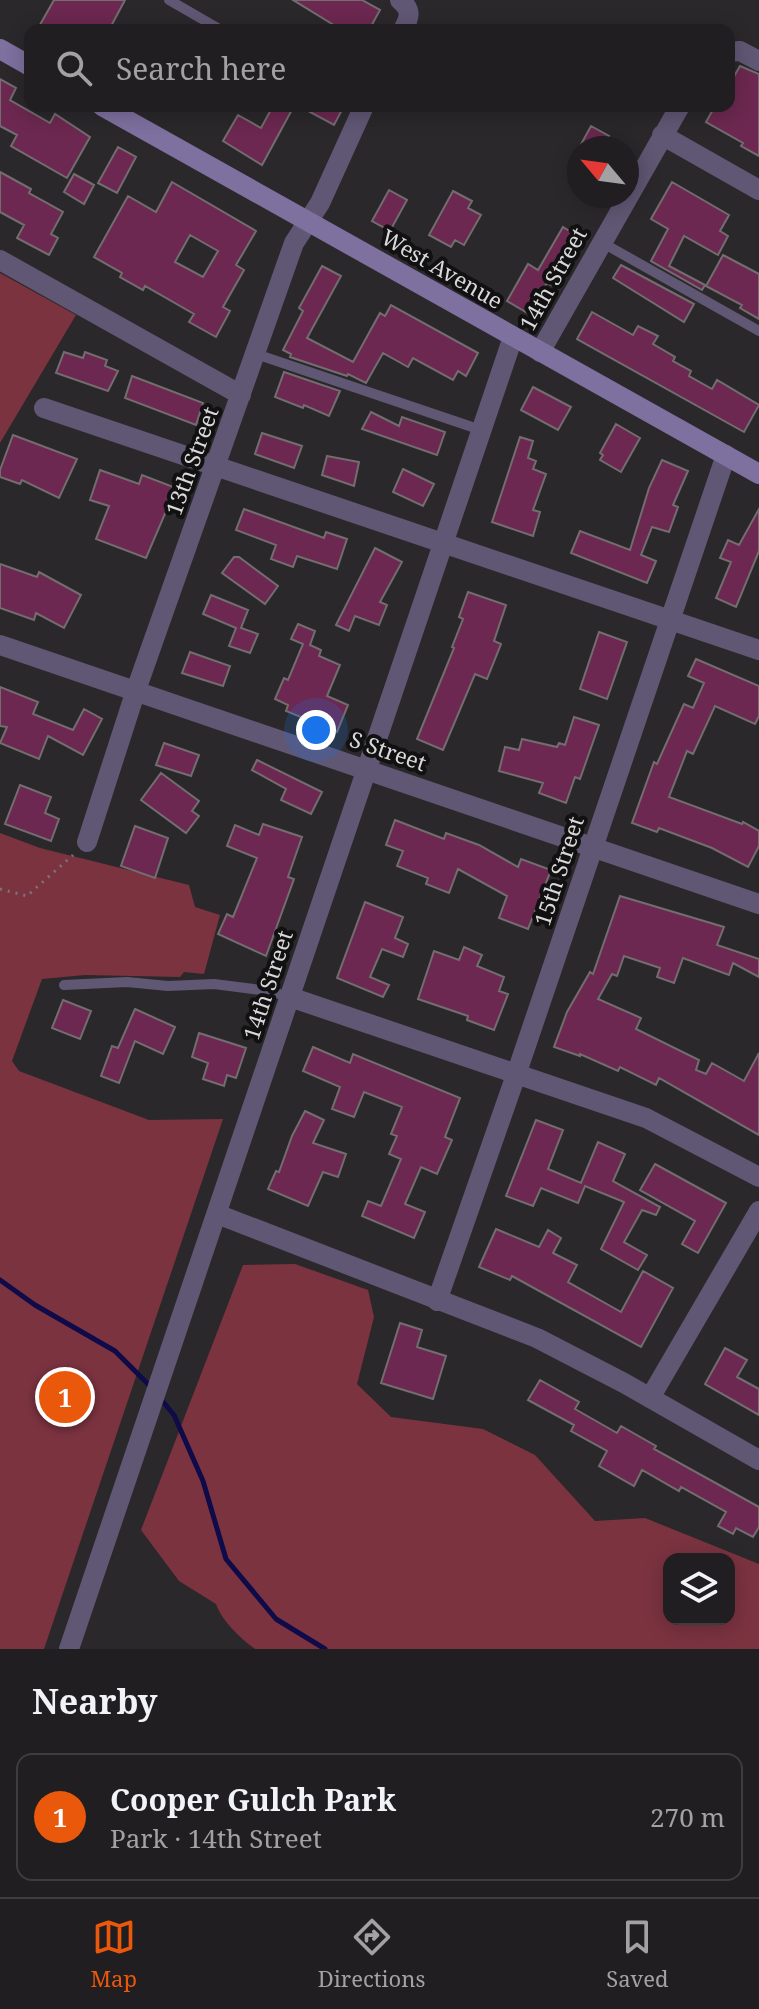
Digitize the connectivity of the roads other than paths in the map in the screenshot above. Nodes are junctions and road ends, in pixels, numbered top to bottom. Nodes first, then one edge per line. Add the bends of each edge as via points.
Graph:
1 (169, 0) edge
2 (211, 24) edge
3 (0, 49) edge
4 (735, 51) edge
5 (759, 61) edge
6 (24, 63) edge
7 (113, 112) edge
8 (358, 112) edge
9 (676, 112) edge
10 (662, 135) junction
11 (759, 190) edge
12 (308, 221) junction
13 (601, 242) junction
14 (0, 260) edge
15 (759, 331) edge
16 (513, 337) junction
17 (540, 352) junction
18 (256, 354) junction
19 (241, 395) junction
20 (44, 408) dead end
21 (481, 430) junction
22 (726, 455) junction
23 (216, 466) junction
24 (759, 474) edge
25 (442, 542) junction
26 (670, 619) junction
27 (0, 645) edge
28 (759, 650) edge
29 (136, 690) junction
30 (366, 769) junction
31 (87, 842) road end
32 (592, 847) junction
33 (759, 904) edge
34 (64, 985) dead end
35 (290, 997) junction
36 (517, 1072) junction
37 (759, 1177) edge
38 (759, 1211) edge
39 (217, 1214) junction
40 (437, 1301) junction
41 (650, 1398) junction
42 (759, 1460) edge
43 (69, 1649) edge

1 - 2 lane
3 - 6 main road
4 - 5 street
7 - 12 main road, West Avenue
8 - 12 street, 13th Street
9 - 10 street, 14th Street
10 - 11 street
10 - 13 street, 14th Street
12 - 16 main road, West Avenue
12 - 18 street, 13th Street via 294,243
13 - 15 lane
13 - 17 street, 14th Street
14 - 19 street
16 - 17 main road, West Avenue
16 - 21 street, 14th Street
17 - 22 main road, West Avenue
18 - 19 street, 13th Street
18 - 21 lane
19 - 23 street, 13th Street
20 - 23 street
21 - 25 street, 14th Street
22 - 24 main road, West Avenue
22 - 26 street, 15th Street
23 - 25 street
23 - 29 street, 13th Street
25 - 26 street
25 - 30 street, 14th Street
26 - 28 street
26 - 32 street, 15th Street
27 - 29 street, S Street
29 - 30 street, S Street
29 - 31 street, 13th Street
30 - 32 street, S Street
30 - 35 street, 14th Street
32 - 33 street, S Street
32 - 36 street, 15th Street
34 - 35 lane via 214,984
35 - 36 street
35 - 39 street, 14th Street
36 - 37 street via 646,1118
36 - 40 street, 15th Street
38 - 41 street
39 - 40 street
39 - 43 street, 14th Street
40 - 41 street via 537,1338
41 - 42 street

